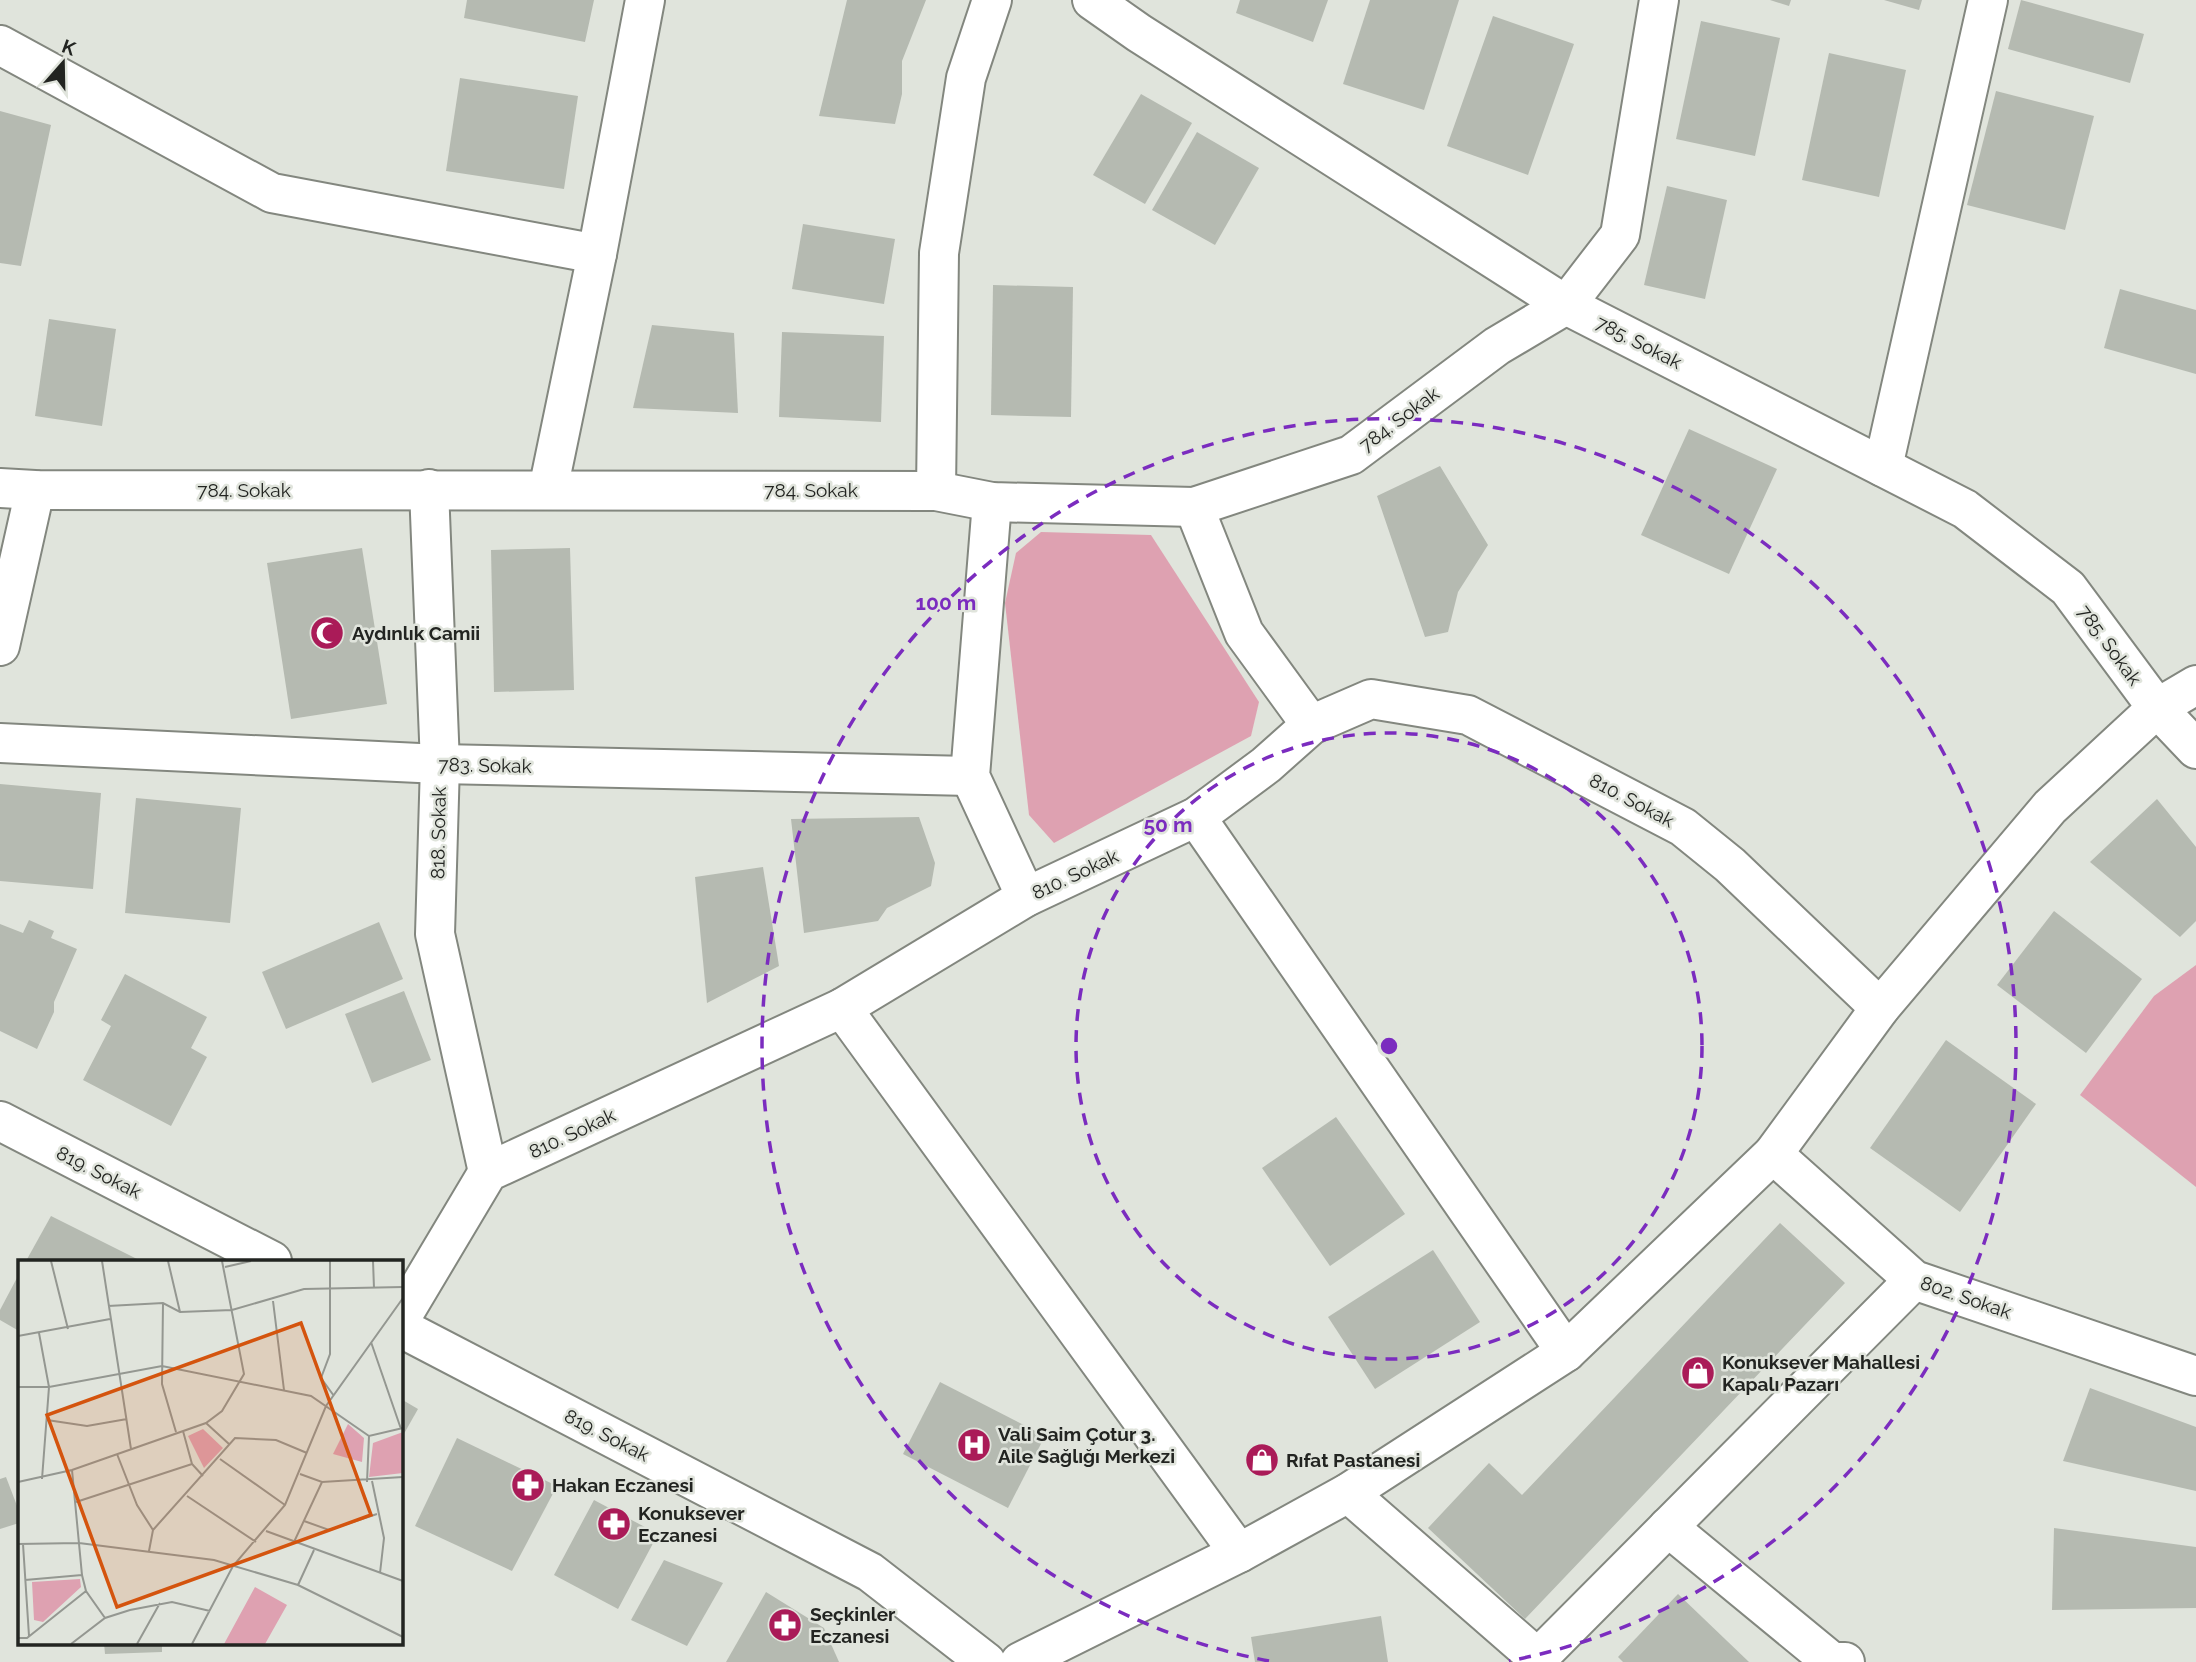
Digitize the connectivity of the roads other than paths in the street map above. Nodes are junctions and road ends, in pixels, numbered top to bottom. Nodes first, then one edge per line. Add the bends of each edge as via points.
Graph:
1 (645, 0) edge
2 (992, 0) edge
3 (1092, 0) edge
4 (1659, 0) edge
5 (1988, 0) edge
6 (0, 46) edge
7 (597, 254) junction
8 (1566, 305) junction
9 (1883, 467) junction
10 (17, 489) edge
11 (429, 489) junction
12 (548, 490) junction
13 (936, 491) junction
14 (992, 502) junction
15 (1194, 507) junction
16 (0, 646) edge
17 (2196, 685) edge
18 (2157, 708) junction
19 (1311, 725) junction
20 (0, 744) edge
21 (2196, 748) edge
22 (440, 764) junction
23 (970, 776) junction
24 (1196, 817) junction
25 (1026, 897) junction
26 (842, 1008) junction
27 (1880, 1008) junction
28 (0, 1121) edge
29 (1773, 1154) junction
30 (488, 1172) junction
31 (270, 1260) edge
32 (1914, 1280) junction
33 (402, 1316) edge
34 (402, 1329) edge
35 (1566, 1352) junction
36 (2196, 1376) edge
37 (1348, 1493) junction
38 (1668, 1527) junction
39 (1239, 1553) junction
40 (1540, 1660) edge
41 (986, 1662) edge
42 (1020, 1662) edge
43 (1845, 1662) edge

1 - 7 street
2 - 13 street via 966,78 939,253
3 - 8 street, 785. Sokak
4 - 8 street via 1620,235
5 - 9 street
6 - 7 street via 272,194
7 - 12 street
8 - 9 street, 785. Sokak
8 - 15 street, 784. Sokak via 1497,346 1351,455
9 - 18 street, 785. Sokak via 1965,509 2068,588
10 - 11 street, 784. Sokak
10 - 16 street
11 - 12 street, 784. Sokak
11 - 22 street, 818. Sokak
12 - 13 street, 784. Sokak
13 - 14 street, 784. Sokak
14 - 15 street, 784. Sokak
14 - 23 street
15 - 19 street via 1244,633
17 - 18 street
18 - 21 street, 785. Sokak
18 - 27 street via 2050,807
19 - 24 street, 810. Sokak
19 - 27 street, 810. Sokak via 1371,699 1468,715 1683,827 1730,865
20 - 22 street, 783. Sokak
22 - 23 street, 783. Sokak
22 - 30 street, 818. Sokak via 435,934
23 - 25 street
24 - 25 street, 810. Sokak
24 - 35 street
25 - 26 street, 810. Sokak
26 - 30 street, 810. Sokak
26 - 39 street
27 - 29 street
28 - 31 street, 819. Sokak
29 - 32 street, 802. Sokak
29 - 35 street
30 - 33 street
32 - 36 street, 802. Sokak
32 - 38 street
34 - 41 street, 819. Sokak via 870,1572
35 - 37 street
37 - 39 street
37 - 40 street
38 - 40 street
38 - 43 street via 1832,1662
39 - 42 street

